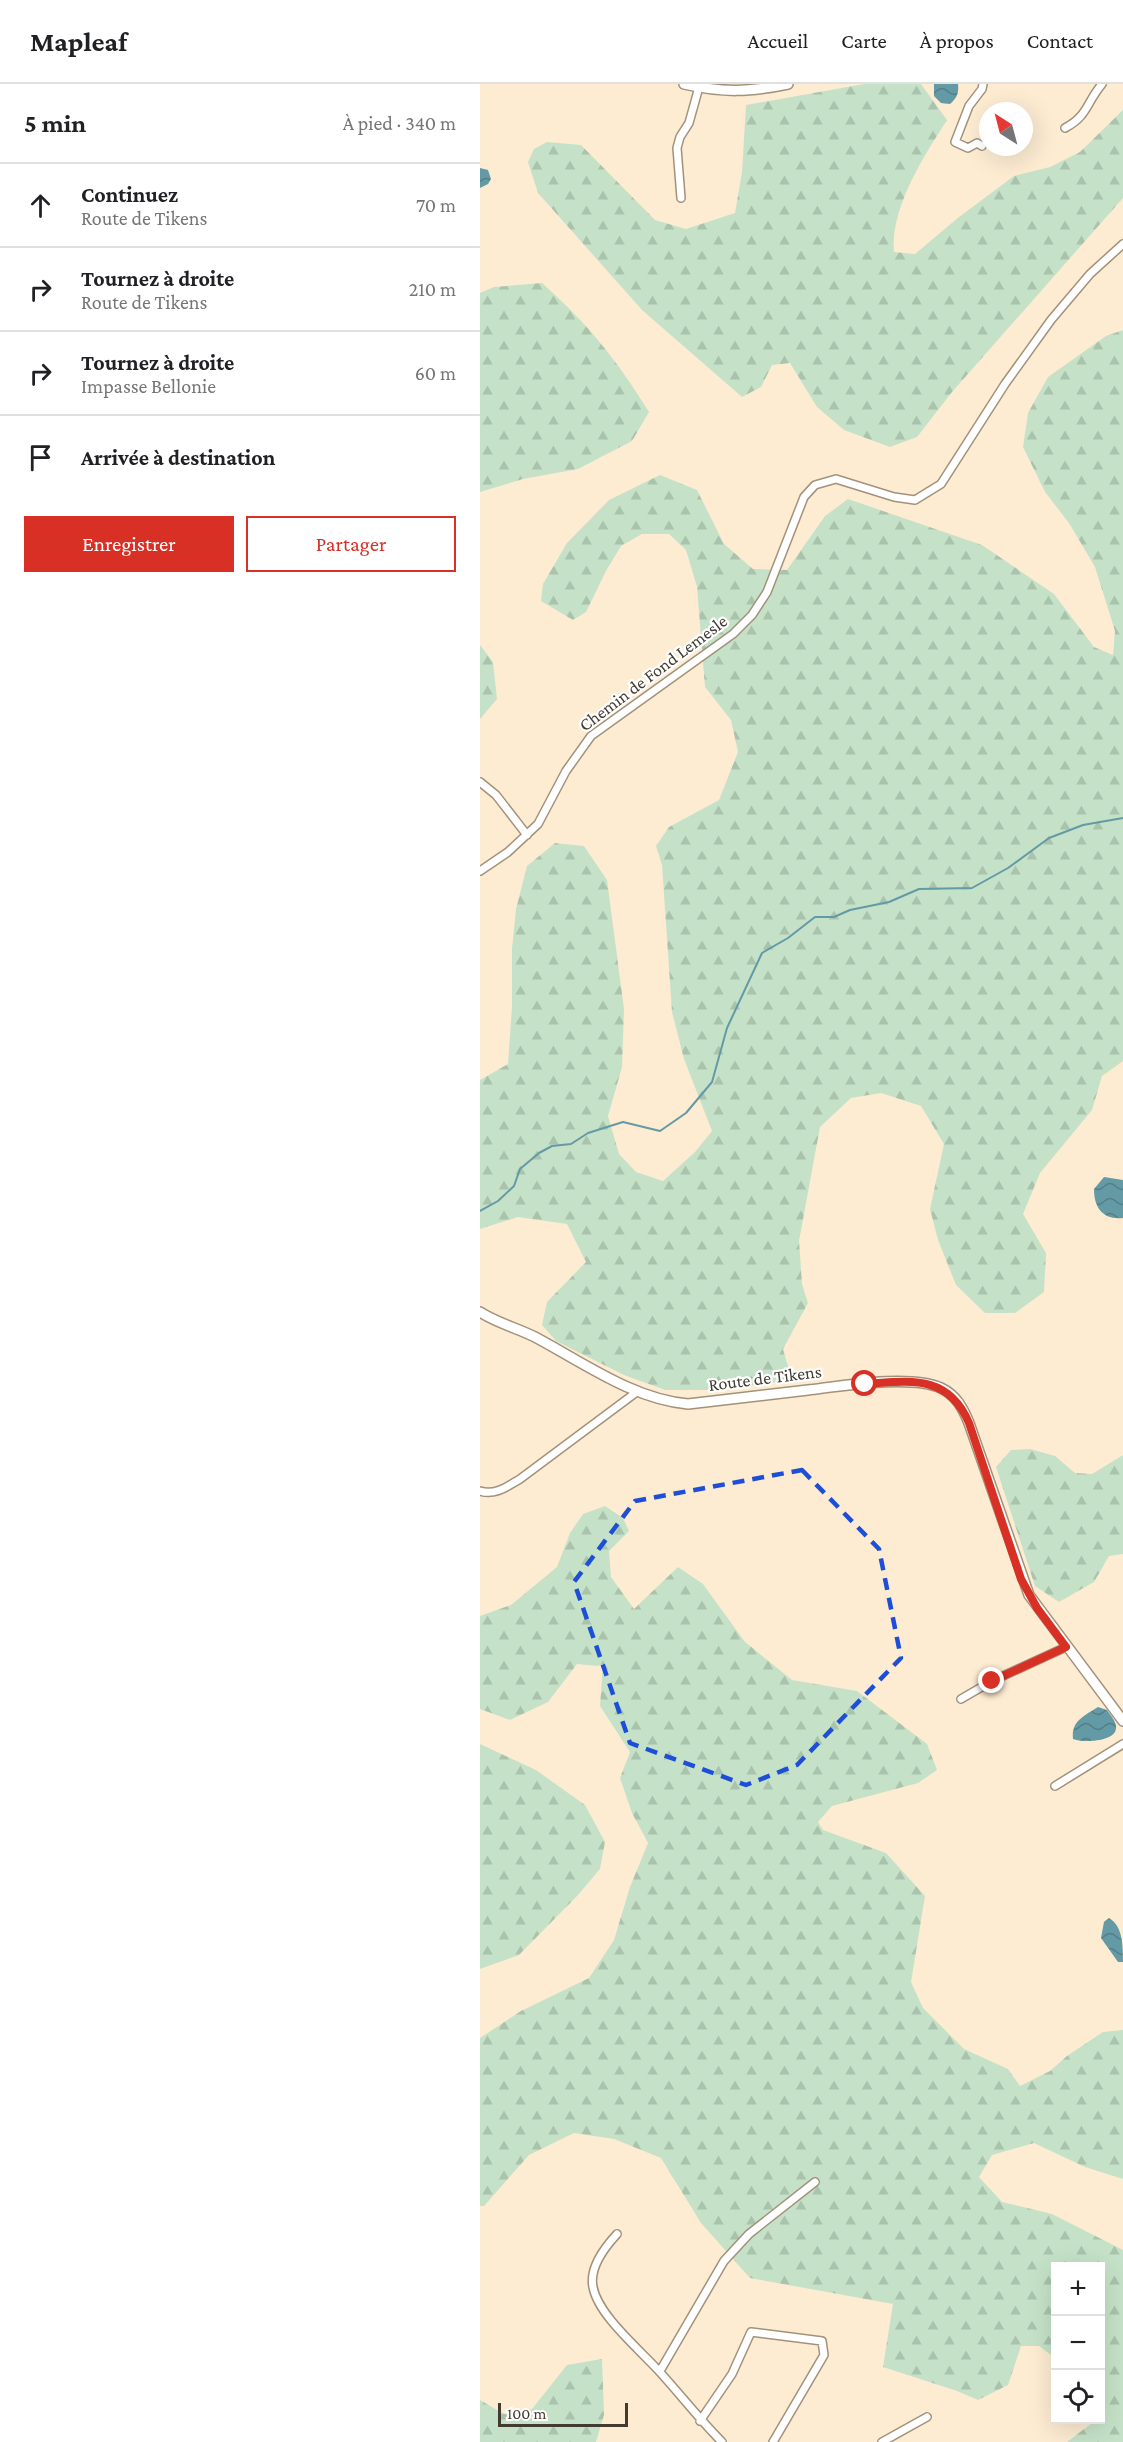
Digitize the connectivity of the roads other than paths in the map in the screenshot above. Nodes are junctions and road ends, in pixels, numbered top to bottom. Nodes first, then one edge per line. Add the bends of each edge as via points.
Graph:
1 (684, 84) edge
2 (788, 84) edge
3 (983, 84) edge
4 (1102, 84) edge
5 (699, 87) junction
6 (1065, 128) dead end
7 (979, 144) edge
8 (681, 198) dead end
9 (1123, 244) edge
10 (480, 782) edge
11 (527, 835) junction
12 (480, 871) edge
13 (480, 1312) edge
14 (638, 1391) junction
15 (480, 1491) edge
16 (1066, 1647) junction
17 (962, 1699) dead end
18 (1123, 1721) edge
19 (1123, 1743) edge
20 (1055, 1786) dead end
21 (814, 2182) dead end
22 (617, 2234) dead end
23 (660, 2372) junction
24 (927, 2417) dead end
25 (700, 2421) junction
26 (722, 2442) edge
27 (772, 2442) edge
28 (882, 2442) edge

1 - 5 street
2 - 5 street via 759,90 717,91
3 - 7 street via 969,106 955,142 968,148
4 - 6 street via 1082,118
5 - 8 street via 677,148
9 - 11 street, Chemin de Fond Lemesle via 1090,274 1051,320 941,484 915,500 836,479 815,485 804,497 767,592 752,615 733,634 591,736 566,771 538,824
10 - 11 street via 496,795
11 - 12 street, Chemin de Fond Lemesle
13 - 14 street, Route de Tikens
14 - 15 street via 520,1479 499,1491
14 - 16 street, Route de Tikens via 665,1402 688,1404 900,1382 938,1387 949,1393 962,1407 969,1423 1029,1595
16 - 17 street
16 - 18 street, Route de Tikens
19 - 20 street
21 - 23 street via 749,2234 724,2260
22 - 23 street via 598,2260 592,2285 608,2316
23 - 25 street
24 - 28 street
25 - 26 street
25 - 27 street via 732,2374 752,2332 822,2341 824,2355

